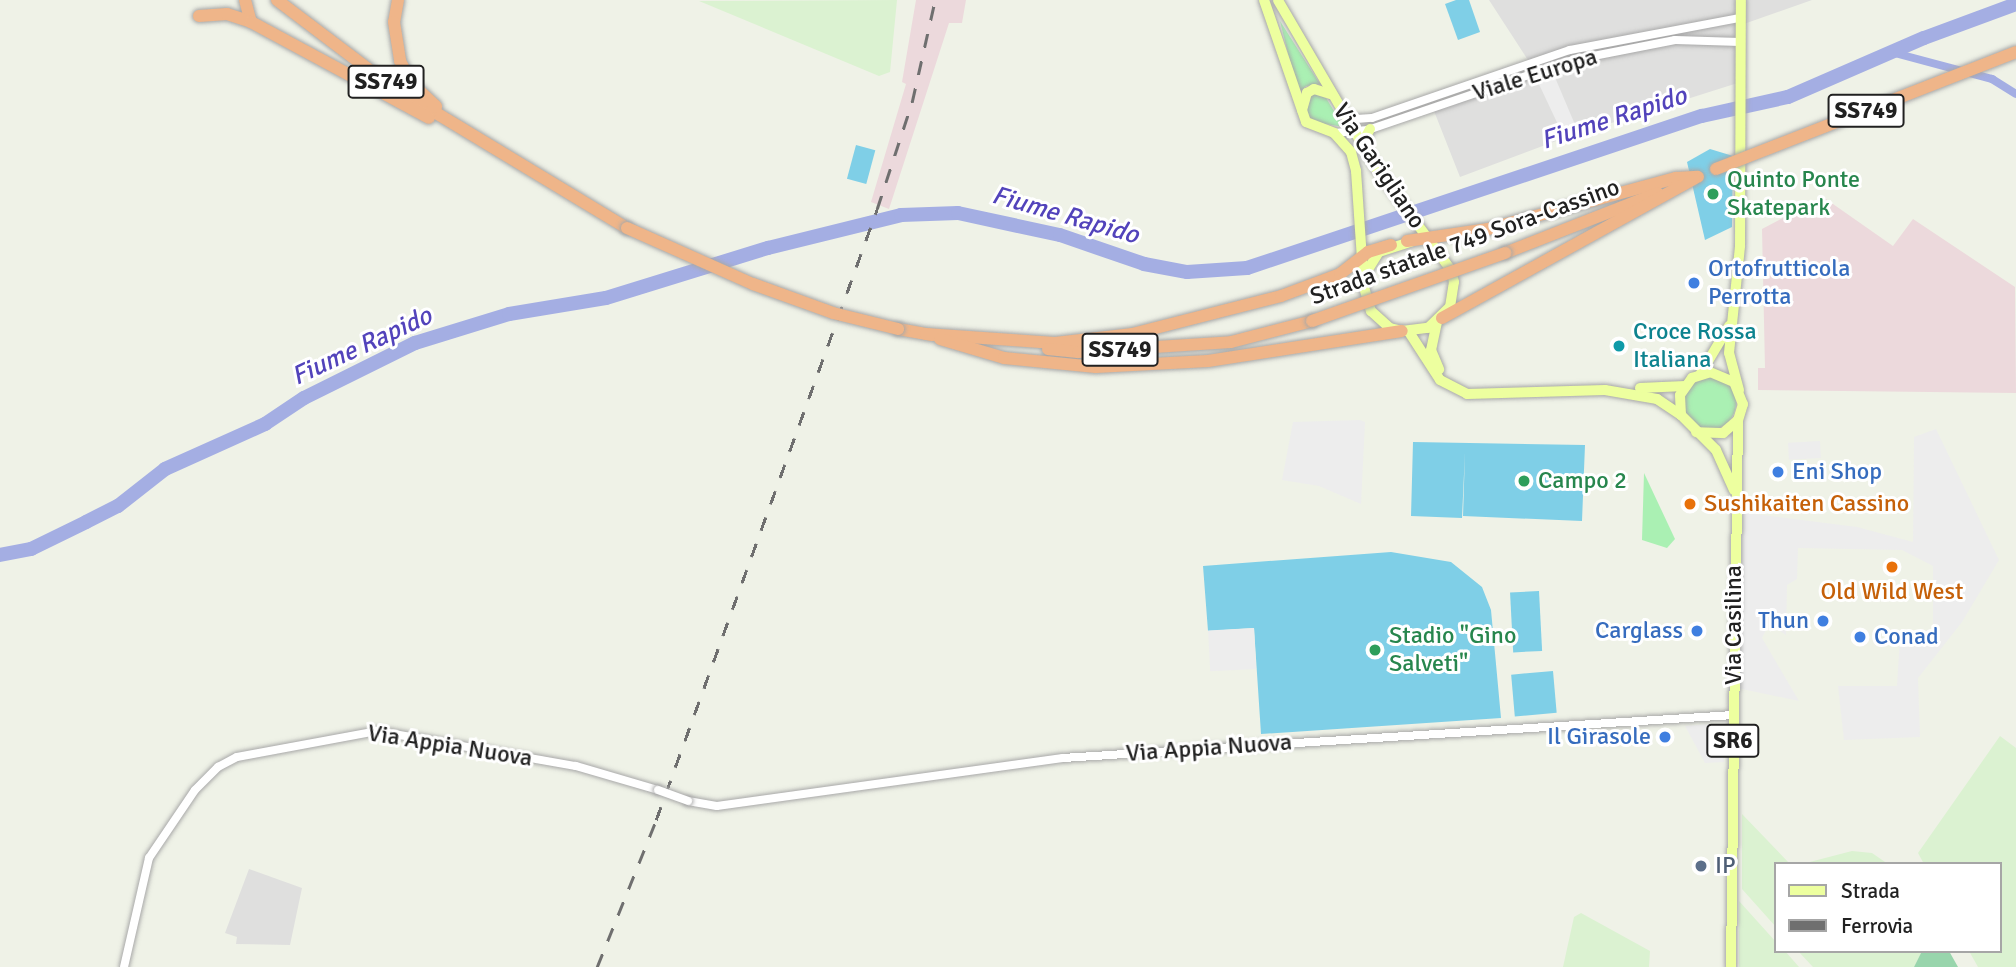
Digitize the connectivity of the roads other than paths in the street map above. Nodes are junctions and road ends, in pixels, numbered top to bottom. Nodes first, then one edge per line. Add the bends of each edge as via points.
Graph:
1 (245, 0) edge
2 (277, 0) edge
3 (398, 0) edge
4 (1264, 0) edge
5 (1278, 0) edge
6 (1741, 0) edge
7 (199, 16) dead end
8 (1740, 18) junction
9 (251, 22) junction
10 (1740, 42) junction
11 (2016, 52) edge
12 (1331, 95) junction
13 (1302, 111) junction
14 (1343, 113) junction
15 (1370, 130) junction
16 (1334, 133) junction
17 (1354, 133) junction
18 (1362, 144) junction
19 (500, 155) junction
20 (1698, 177) junction
21 (1425, 233) junction
22 (1406, 241) junction
23 (1391, 245) junction
24 (1363, 251) junction
25 (1445, 259) junction
26 (1366, 274) junction
27 (1734, 316) junction
28 (1440, 320) junction
29 (1406, 331) junction
30 (926, 334) junction
31 (1701, 373) junction
32 (1685, 386) junction
33 (1739, 390) junction
34 (1648, 392) junction
35 (1681, 415) junction
36 (1738, 420) junction
37 (1693, 430) junction
38 (1735, 494) junction
39 (1733, 715) junction
40 (124, 967) edge
41 (1731, 967) edge

1 - 9 highway
2 - 19 highway, Strada statale 749 Sora-Cassino / SS749 via 388,84
3 - 19 highway via 397,50 412,84
4 - 13 main road, Via Garigliano
5 - 12 main road, Via Garigliano
6 - 8 main road, Via Casilina
7 - 9 highway via 227,14
8 - 10 main road, Via Casilina
8 - 14 street, Viale Europa via 1570,50 1372,118
9 - 19 highway
10 - 15 street, Viale Europa via 1675,40 1573,60
10 - 27 main road, Via Casilina via 1740,246
11 - 20 highway, Strada statale 749 Sora-Cassino / SS749, bridge
12 - 13 main road, Via Garigliano via 1325,90 1307,93
12 - 14 main road, Via Garigliano
13 - 16 main road, Via Garigliano via 1311,126
14 - 17 main road, Via Garigliano
15 - 17 street, Viale Europa
15 - 18 main road
16 - 17 street, Viale Europa
16 - 24 main road, Via Garigliano via 1351,152
17 - 18 main road, Via Garigliano
18 - 21 main road, Via Garigliano
19 - 30 highway, Strada statale 749 Sora-Cassino / SS749, bridge via 627,228 753,284 833,313
20 - 21 highway via 1652,184 1488,229
20 - 28 highway
20 - 30 highway, Strada statale 749 Sora-Cassino / SS749, bridge via 1505,253 1311,321 1231,342 1078,352
21 - 22 highway
21 - 25 main road, Via Garigliano
22 - 23 main road
22 - 25 main road via 1432,247
23 - 24 highway
23 - 26 main road via 1371,262
24 - 26 main road, Via Garigliano
24 - 30 highway via 1340,274 1281,296 1217,316 1132,334 1055,343
25 - 28 main road via 1454,282 1450,307
26 - 29 main road via 1364,286 1371,311 1390,328
27 - 31 main road via 1718,351
27 - 33 main road, Via Casilina via 1729,353
28 - 29 main road
28 - 34 main road via 1431,350 1436,365 1468,388 1552,383
29 - 30 highway via 1208,361 1096,367 1004,358
29 - 34 main road via 1440,380 1467,394 1552,389
31 - 32 main road
31 - 33 main road via 1719,373
32 - 34 main road
32 - 35 main road
33 - 36 main road, Via Casilina / SR6 via 1743,404
34 - 35 main road, Via Casilina
35 - 37 main road, Via Casilina / SR6
36 - 37 main road via 1723,433
36 - 38 main road, Via Casilina / SR6
37 - 38 main road, Via Casilina / SR6 via 1726,466
38 - 39 main road, Via Casilina / SR6
39 - 40 street, Via Appia Nuova, bridge via 1063,758 717,806 576,766 377,731 237,757 218,766 195,790 149,858
39 - 41 main road, Via Casilina / SR6

